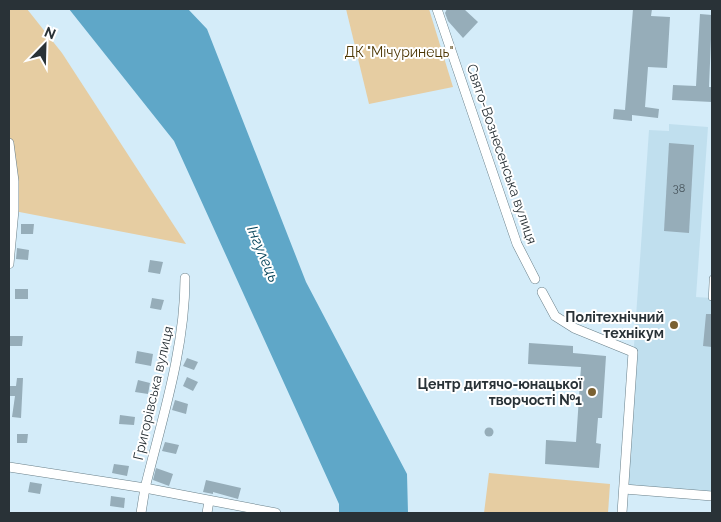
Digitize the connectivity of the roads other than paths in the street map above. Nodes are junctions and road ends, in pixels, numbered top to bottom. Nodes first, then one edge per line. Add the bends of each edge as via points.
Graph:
1 (437, 9) edge
2 (9, 143) edge
3 (9, 264) edge
4 (185, 278) dead end
5 (712, 278) edge
6 (535, 279) dead end
7 (542, 292) dead end
8 (712, 298) edge
9 (9, 467) edge
10 (145, 488) junction
11 (624, 489) junction
12 (712, 496) edge
13 (209, 501) junction
14 (141, 513) edge
15 (207, 513) edge
16 (276, 513) edge
17 (622, 513) edge

1 - 6 street, Свято-Вознесенська вулиця via 517,244
2 - 3 street via 14,180
4 - 10 street, Григорівська вулиця via 181,338
5 - 8 lane
7 - 11 street via 555,316 574,328 633,352
9 - 10 street
10 - 13 street
10 - 14 street, Григорівська вулиця
11 - 12 street
11 - 17 street
13 - 15 street
13 - 16 street

